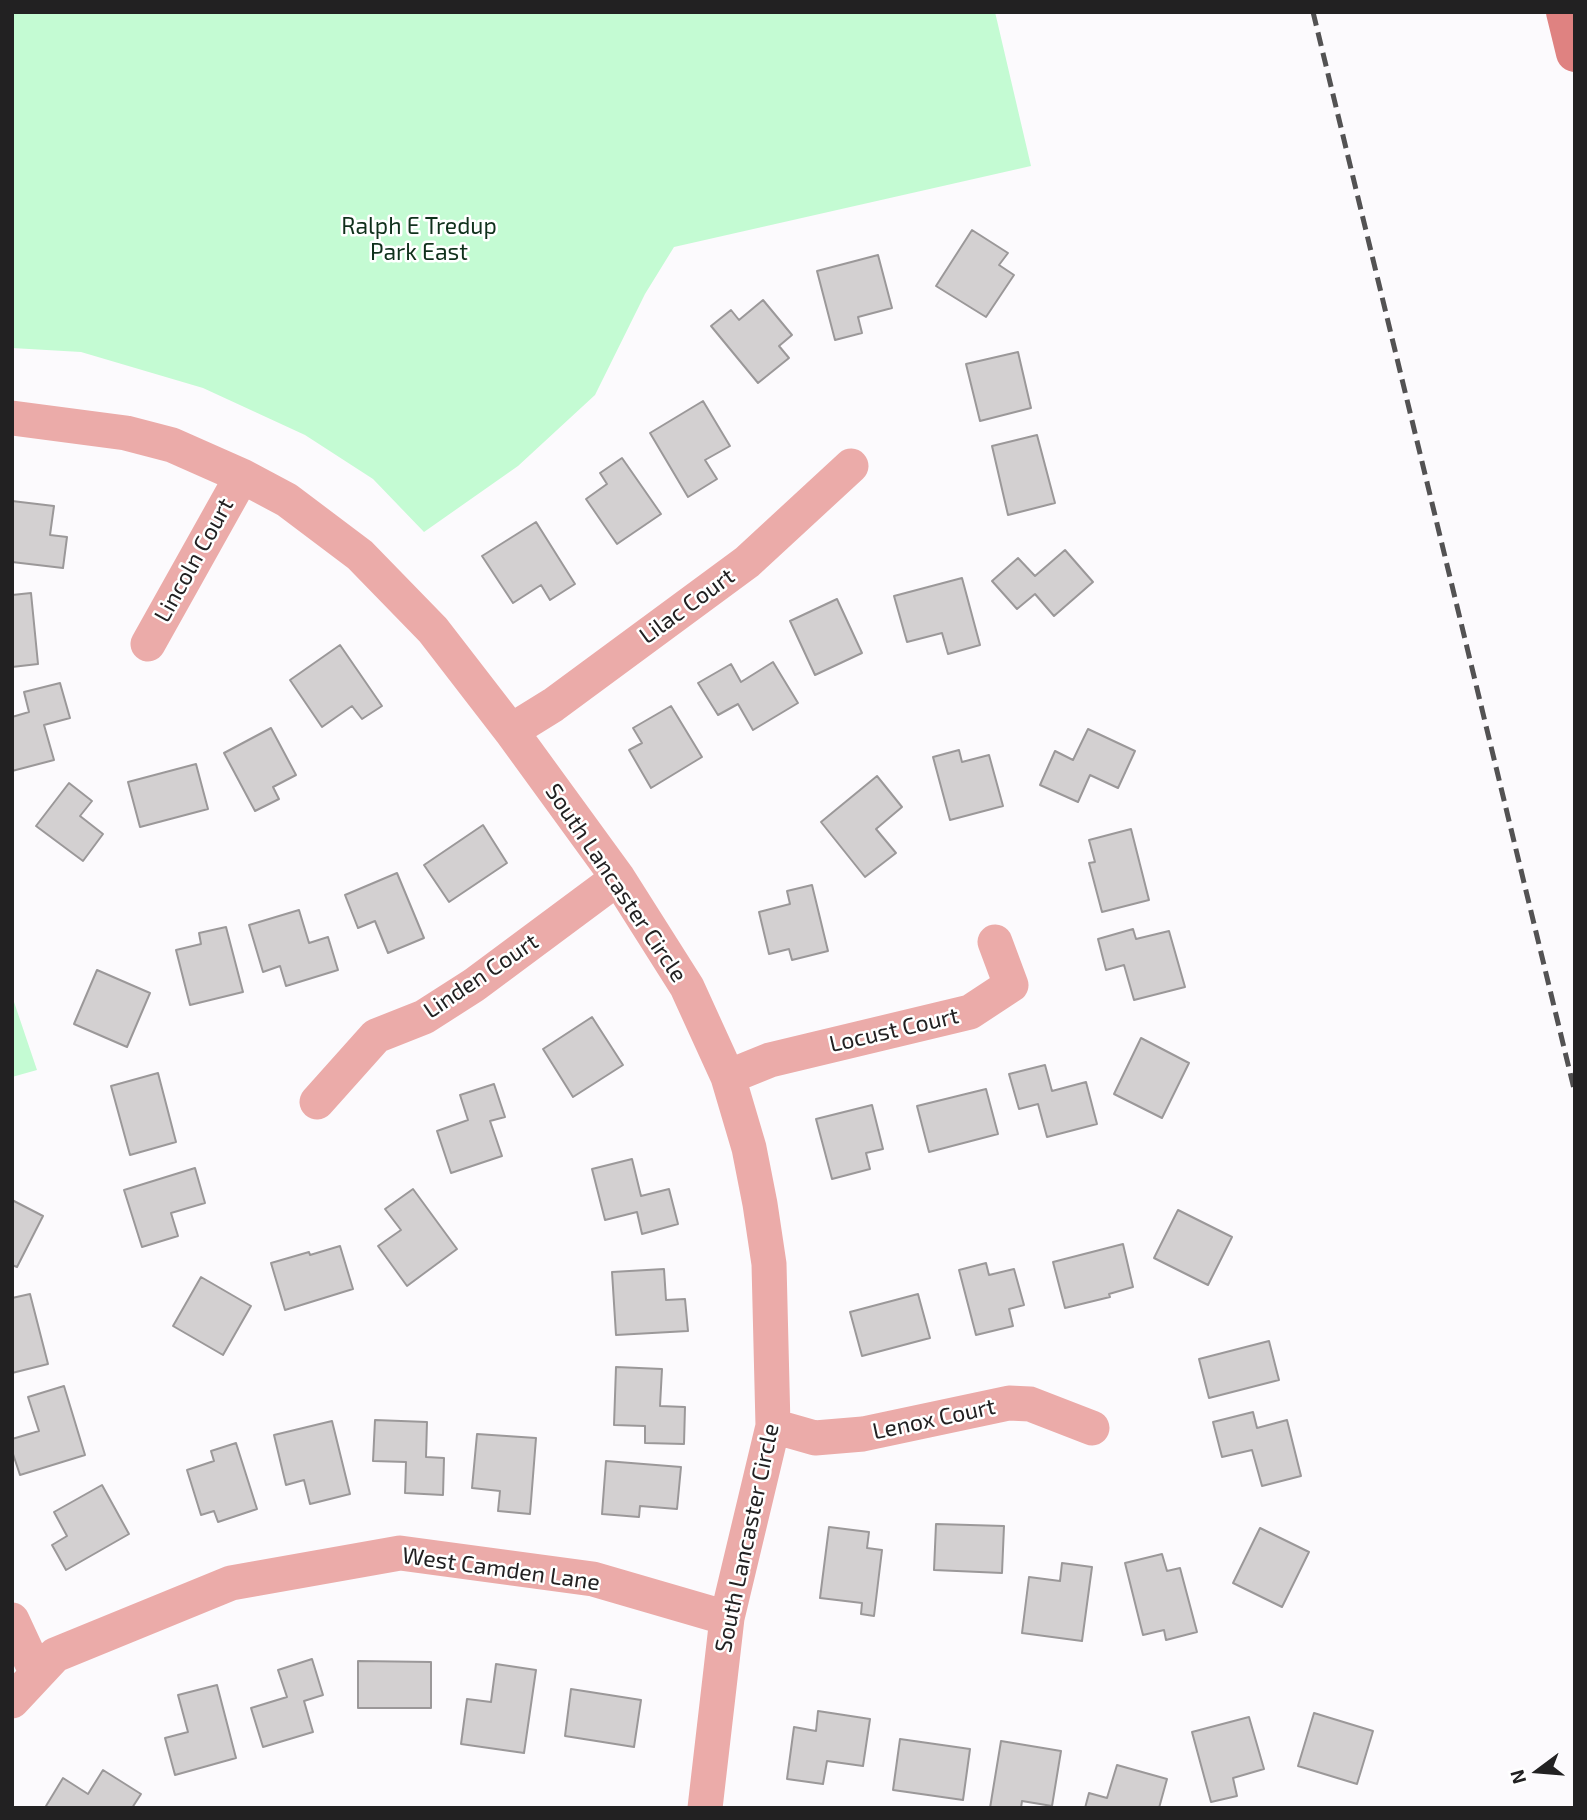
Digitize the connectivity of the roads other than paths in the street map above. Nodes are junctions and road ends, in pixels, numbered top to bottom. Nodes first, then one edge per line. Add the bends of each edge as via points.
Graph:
1 (1565, 12) edge
2 (1575, 54) edge
3 (12, 418) edge
4 (850, 466) dead end
5 (242, 475) junction
6 (148, 645) dead end
7 (511, 732) junction
8 (618, 878) junction
9 (995, 942) dead end
10 (728, 1077) junction
11 (317, 1102) dead end
12 (774, 1426) junction
13 (1092, 1428) dead end
14 (727, 1618) junction
15 (12, 1620) edge
16 (37, 1674) junction
17 (12, 1701) edge
18 (705, 1808) edge

1 - 2 main road
3 - 5 street, South Lancaster Circle via 137,436 172,445
4 - 7 street, Lilac Court via 747,562
5 - 6 street, Lincoln Court
5 - 7 street, South Lancaster Circle via 287,500 360,555 433,630
7 - 8 street, South Lancaster Circle
8 - 10 street, South Lancaster Circle via 687,987
8 - 11 street, Linden Court via 425,1017 376,1036
9 - 10 street, Locust Court via 1011,985 970,1012 770,1060
10 - 12 street, South Lancaster Circle via 749,1148 769,1264
12 - 13 street, Lenox Court via 816,1437 863,1434 1009,1403 1030,1404
12 - 14 street, South Lancaster Circle
14 - 16 street, West Camden Lane via 593,1579 400,1553 231,1583 55,1655
14 - 18 street, South Lancaster Circle
15 - 16 street
16 - 17 street, West Camden Lane

